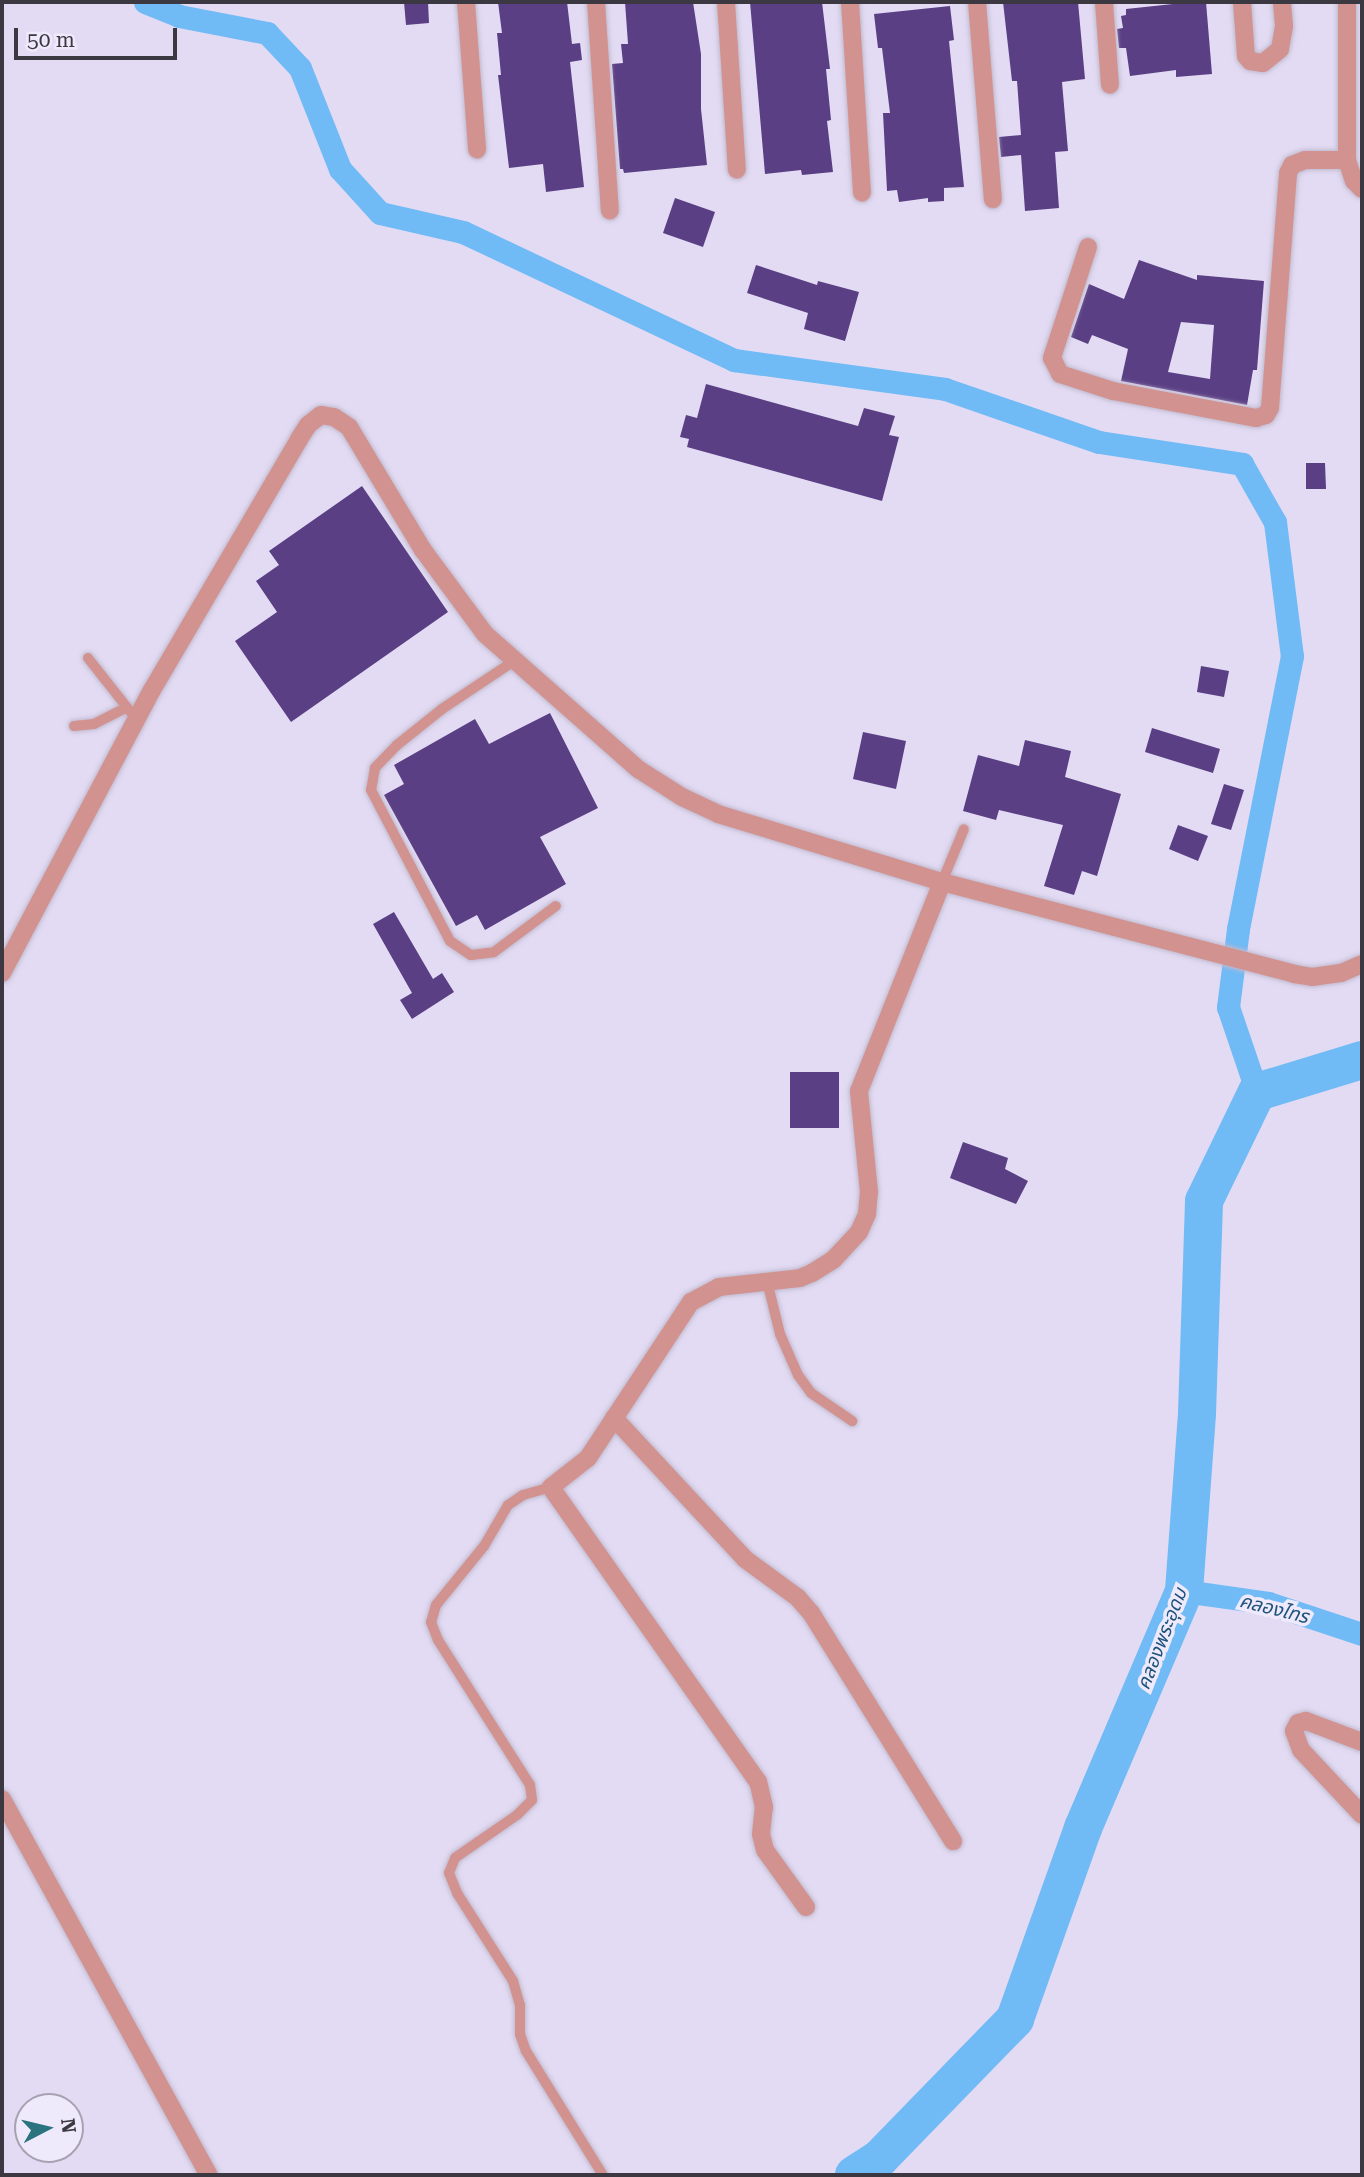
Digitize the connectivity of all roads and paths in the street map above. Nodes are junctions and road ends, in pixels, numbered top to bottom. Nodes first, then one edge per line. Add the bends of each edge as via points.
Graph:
1 (466, 2) edge
2 (596, 2) edge
3 (726, 2) edge
4 (850, 2) edge
5 (978, 2) edge
6 (1104, 2) edge
7 (1242, 2) edge
8 (1282, 2) edge
9 (1347, 2) edge
10 (1110, 85) dead end
11 (1354, 100) edge
12 (477, 150) dead end
13 (1347, 160) junction
14 (737, 170) dead end
15 (1362, 189) edge
16 (862, 193) dead end
17 (993, 199) dead end
18 (610, 211) dead end
19 (1088, 247) dead end
20 (88, 658) dead end
21 (513, 661) junction
22 (132, 713) junction
23 (74, 726) dead end
24 (964, 829) dead end
25 (942, 882) junction
26 (556, 906) dead end
27 (1362, 964) edge
28 (2, 973) edge
29 (767, 1281) junction
30 (614, 1418) junction
31 (852, 1421) dead end
32 (551, 1487) junction
33 (1362, 1742) edge
34 (2, 1799) edge
35 (1362, 1815) edge
36 (953, 1841) dead end
37 (806, 1907) dead end
38 (209, 2175) edge
39 (603, 2175) edge

1 - 12 street
2 - 18 street
3 - 14 street
4 - 16 street
5 - 17 street
6 - 10 street
7 - 8 street via 1246,56 1263,63 1280,49
9 - 11 street
11 - 13 street
13 - 15 street
13 - 19 street via 1305,160 1292,165 1288,173 1266,415 1256,418 1113,391 1060,374 1052,358
20 - 22 lane
21 - 22 street via 485,634 430,561 349,427 321,415 299,439
21 - 25 street via 638,769 682,797 719,814
21 - 26 lane via 397,745 375,768 371,790 450,941 471,955 494,952
22 - 23 lane
22 - 28 street
24 - 25 lane
25 - 27 street via 1312,977
25 - 29 street via 859,1091 869,1192 863,1223 833,1259 812,1273
29 - 30 street via 719,1287 691,1302
29 - 31 lane via 780,1334 797,1375 811,1394
30 - 32 street via 588,1458
30 - 36 street via 745,1559 811,1613
32 - 37 street via 758,1782 765,1850
32 - 39 lane via 523,1495 509,1505 484,1546 436,1605 431,1622 530,1784 532,1800 455,1858 449,1873 513,1981 526,2051
33 - 35 street via 1306,1721 1298,1723 1294,1731 1301,1750
34 - 38 street

